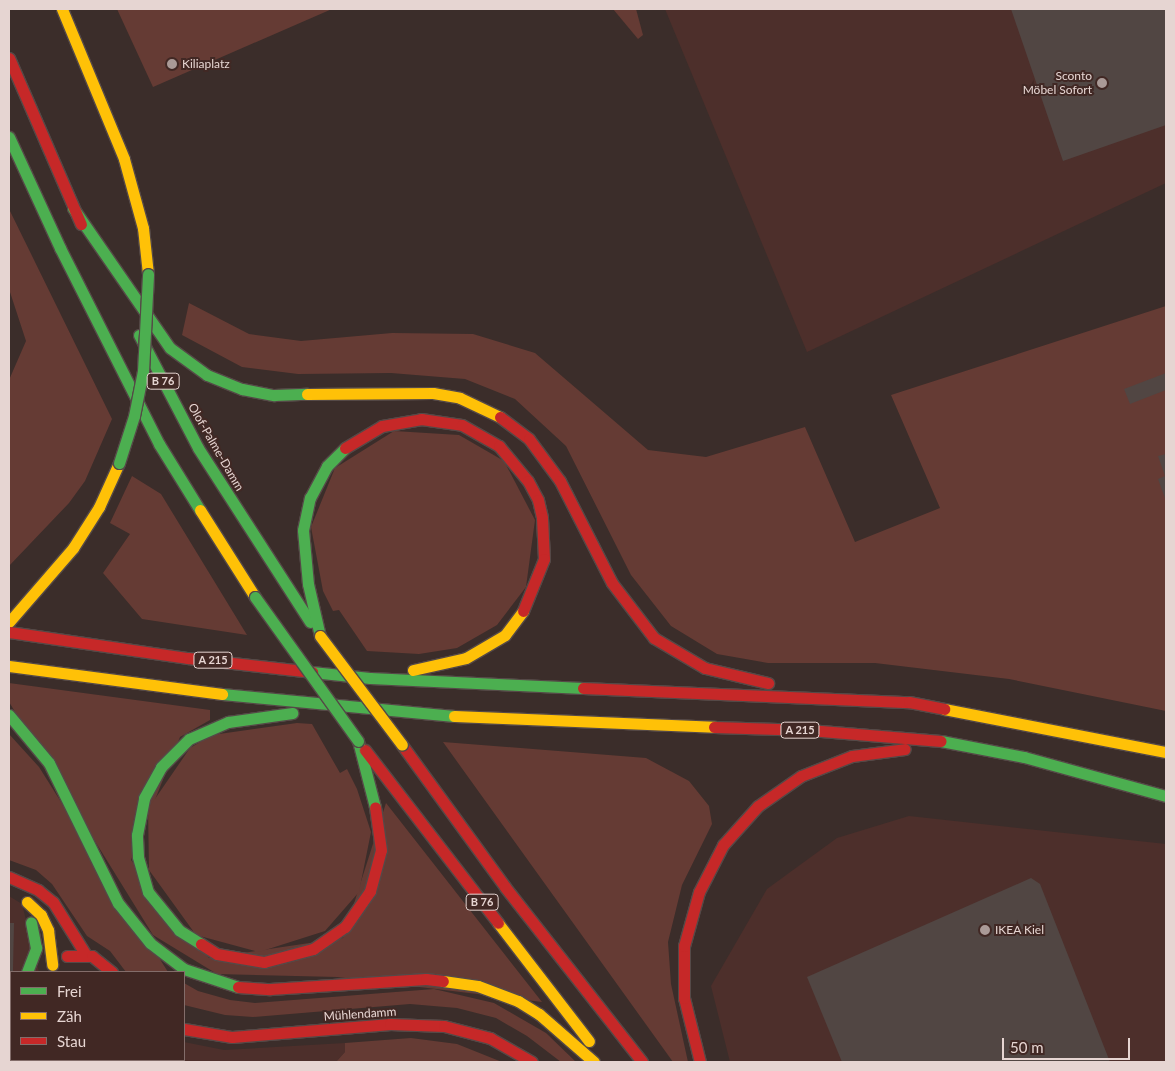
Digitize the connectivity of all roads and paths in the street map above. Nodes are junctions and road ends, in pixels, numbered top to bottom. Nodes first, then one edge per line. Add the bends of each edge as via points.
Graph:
1 (62, 9) edge
2 (9, 58) edge
3 (9, 137) edge
4 (73, 208) junction
5 (122, 302) dead end
6 (131, 319) dead end
7 (9, 622) edge
8 (9, 632) edge
9 (320, 636) junction
10 (9, 666) edge
11 (370, 678) junction
12 (853, 698) junction
13 (371, 710) junction
14 (9, 715) edge
15 (358, 741) junction
16 (973, 745) junction
17 (1166, 752) edge
18 (1166, 796) edge
19 (9, 877) edge
20 (86, 954) junction
21 (49, 969) edge
22 (27, 971) edge
23 (111, 971) edge
24 (185, 1029) edge
25 (532, 1062) edge
26 (594, 1062) edge
27 (606, 1062) edge
28 (642, 1062) edge
29 (700, 1062) edge

1 - 7 main road, bridge via 124,158 142,228 148,274 143,371 134,416 119,463 88,524 60,567
2 - 4 main road
3 - 15 main road, B 76, bridge via 60,248 158,444 255,597
4 - 5 main road
4 - 12 main road via 170,348 207,375 242,389 274,395 401,391 460,398 481,406 506,420 529,439 560,480 612,584 654,638 686,660 727,675
6 - 9 main road, Olof-Palme-Damm / B 76 via 198,448
8 - 11 main road, A 215 via 188,658
9 - 11 main road via 311,604 304,552 306,513 317,481 350,443 367,432 401,421 443,421 482,435 517,464 538,500 545,541 538,582 520,619 505,635 466,658
9 - 28 main road, Olof-Palme-Damm / B 76, bridge via 505,886
10 - 13 main road, A 215 via 156,687
11 - 12 main road, A 215
12 - 17 main road, A 215 via 909,702 993,716
13 - 15 main road via 242,719 189,739 173,753 152,780 142,807 137,835 148,892 166,918 198,944 217,954 264,962 313,949 345,927 370,891 381,850 380,826
13 - 16 main road, A 215 via 560,722 827,731
14 - 26 main road via 49,763 123,910 150,943 184,969 231,986 270,989 417,979 478,986 518,1001 539,1014
15 - 27 main road, B 76
16 - 18 main road
16 - 29 main road via 877,751 827,765 772,794 733,831 710,866 684,946 684,998
19 - 20 main road via 38,890 53,902
20 - 21 main road via 68,956
20 - 23 main road
21 - 22 main road via 44,921 34,907 16,899 36,935 36,948
24 - 25 main road, Mühlendamm via 232,1037 390,1024 444,1026 490,1038

